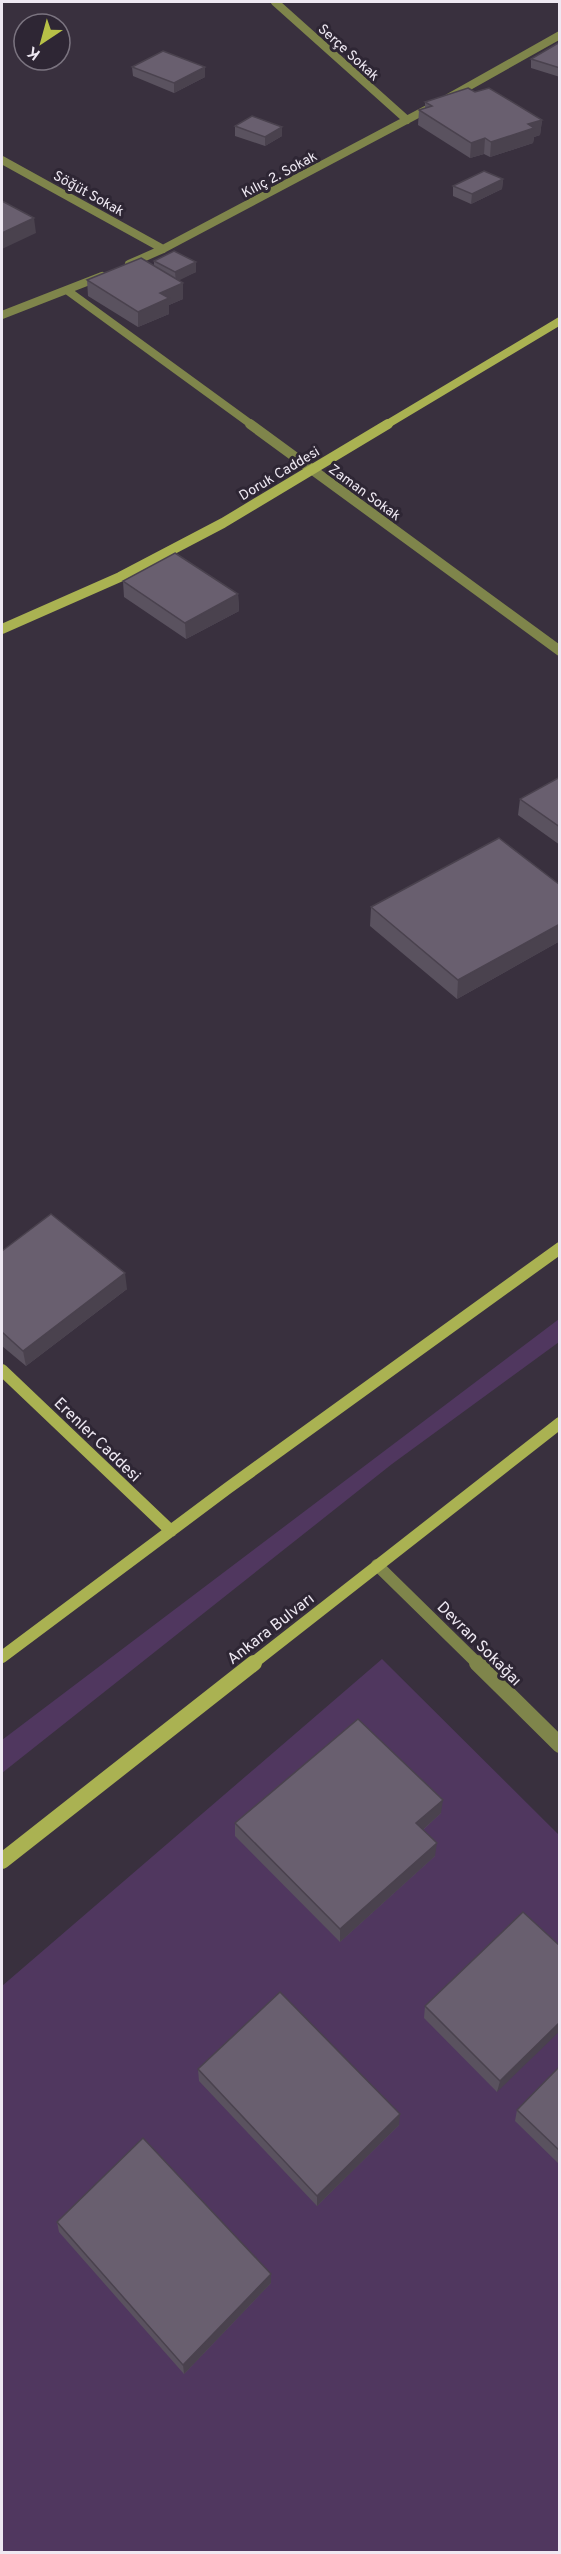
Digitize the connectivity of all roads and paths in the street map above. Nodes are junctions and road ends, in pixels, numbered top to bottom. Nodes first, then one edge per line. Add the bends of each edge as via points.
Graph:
1 (275, 2) edge
2 (560, 35) edge
3 (407, 120) junction
4 (2, 160) edge
5 (163, 249) junction
6 (121, 268) edge
7 (110, 273) edge
8 (68, 291) junction
9 (2, 315) edge
10 (560, 321) edge
11 (312, 470) junction
12 (2, 629) edge
13 (560, 651) edge
14 (560, 1248) edge
15 (2, 1370) edge
16 (560, 1423) edge
17 (171, 1531) junction
18 (377, 1565) junction
19 (2, 1657) edge
20 (560, 1745) edge
21 (2, 1861) edge

1 - 3 street, Serçe Sokak
2 - 3 street, Kılıç 2. Sokak
3 - 5 street, Kılıç 2. Sokak
4 - 5 street, Söğüt Sokak
5 - 6 street, Kılıç 2. Sokak
7 - 8 street
8 - 9 street
8 - 11 street, Zaman Sokak
10 - 11 main road, Doruk Caddesi
11 - 12 main road, Doruk Caddesi via 120,577
11 - 13 street, Zaman Sokak
14 - 17 main road
15 - 17 main road, Erenler Caddesi
16 - 18 main road, Ankara Bulvarı
17 - 19 main road
18 - 20 street, Devran Sokağaı
18 - 21 main road, Ankara Bulvarı

